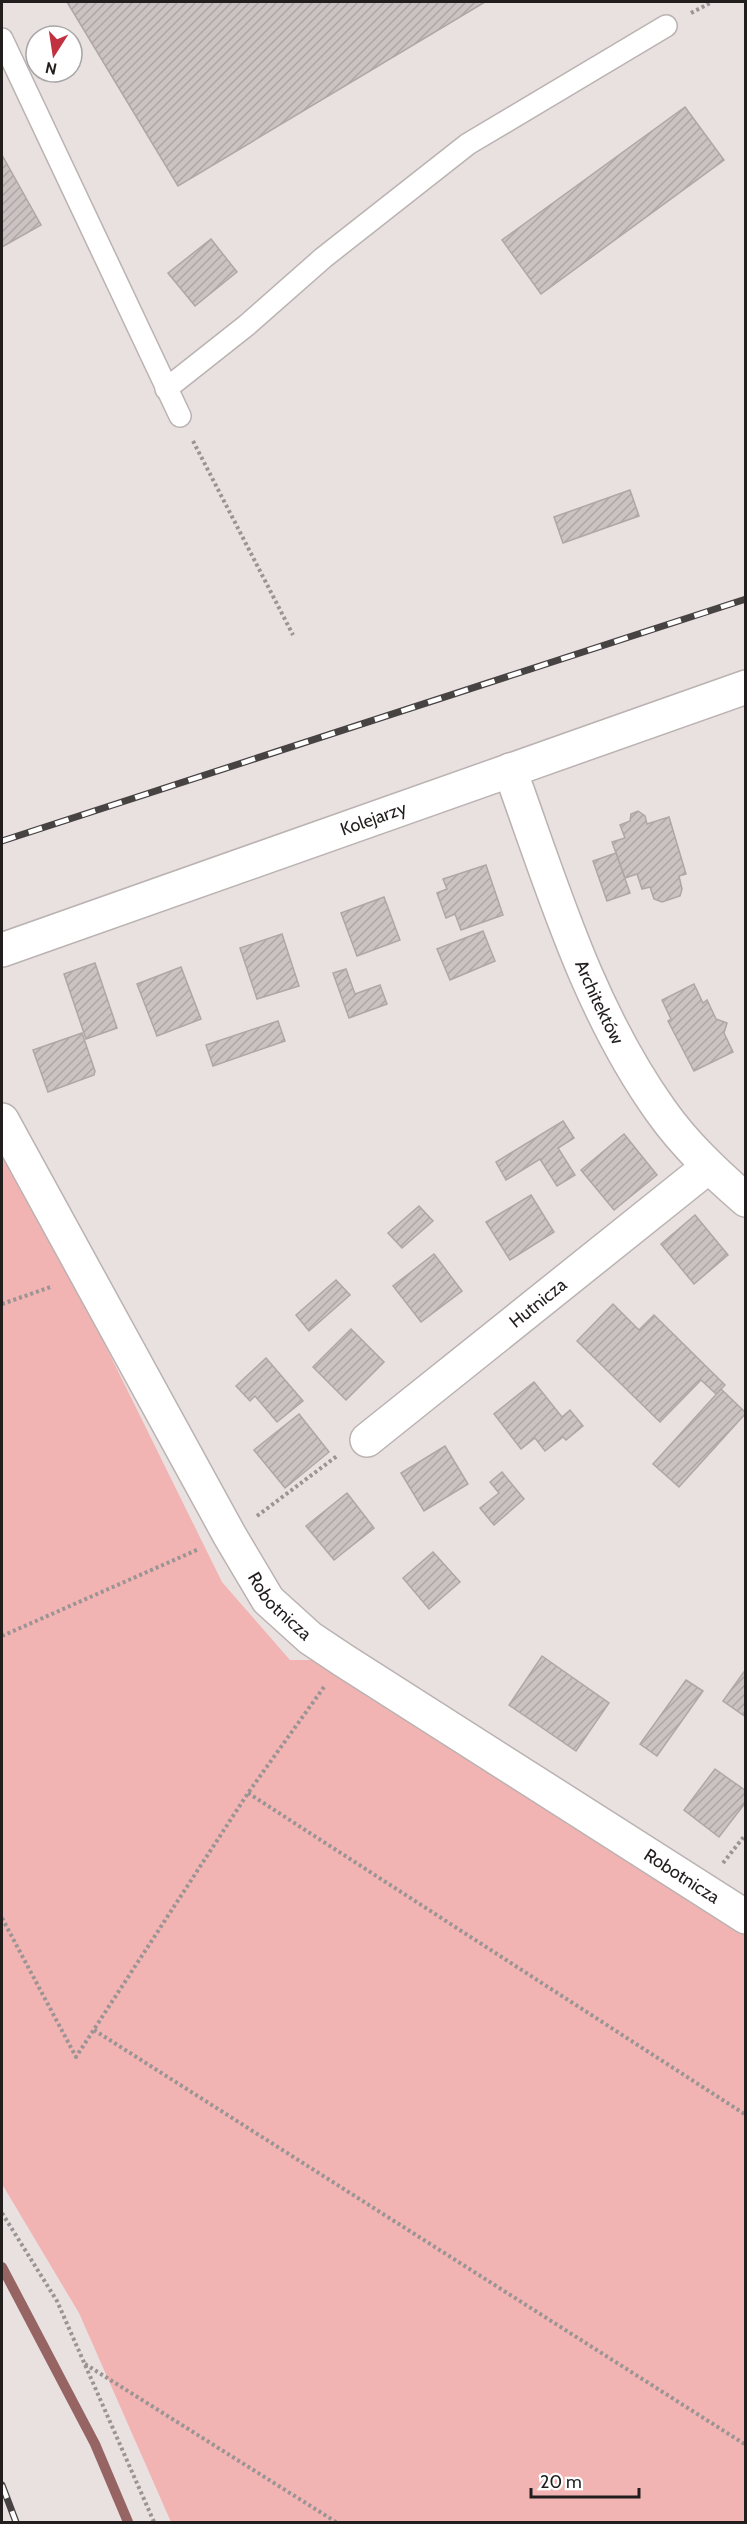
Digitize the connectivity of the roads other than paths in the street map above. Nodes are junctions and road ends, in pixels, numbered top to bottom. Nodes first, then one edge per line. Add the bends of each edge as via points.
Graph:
1 (666, 26) dead end
2 (2, 39) edge
3 (166, 389) junction
4 (180, 416) road end
5 (746, 687) edge
6 (510, 770) junction
7 (2, 950) edge
8 (2, 1120) edge
9 (708, 1167) junction
10 (746, 1200) edge
11 (367, 1440) road end
12 (746, 1917) edge

1 - 3 lane via 468,144 322,258 248,326
2 - 3 lane
3 - 4 lane
5 - 6 street, Kolejarzy
6 - 7 street, Kolejarzy
6 - 9 street, Architektów via 578,956 616,1040 661,1112
8 - 12 street, Robotnicza via 268,1600 310,1638 343,1660
9 - 10 street, Architektów
9 - 11 street, Hutnicza

